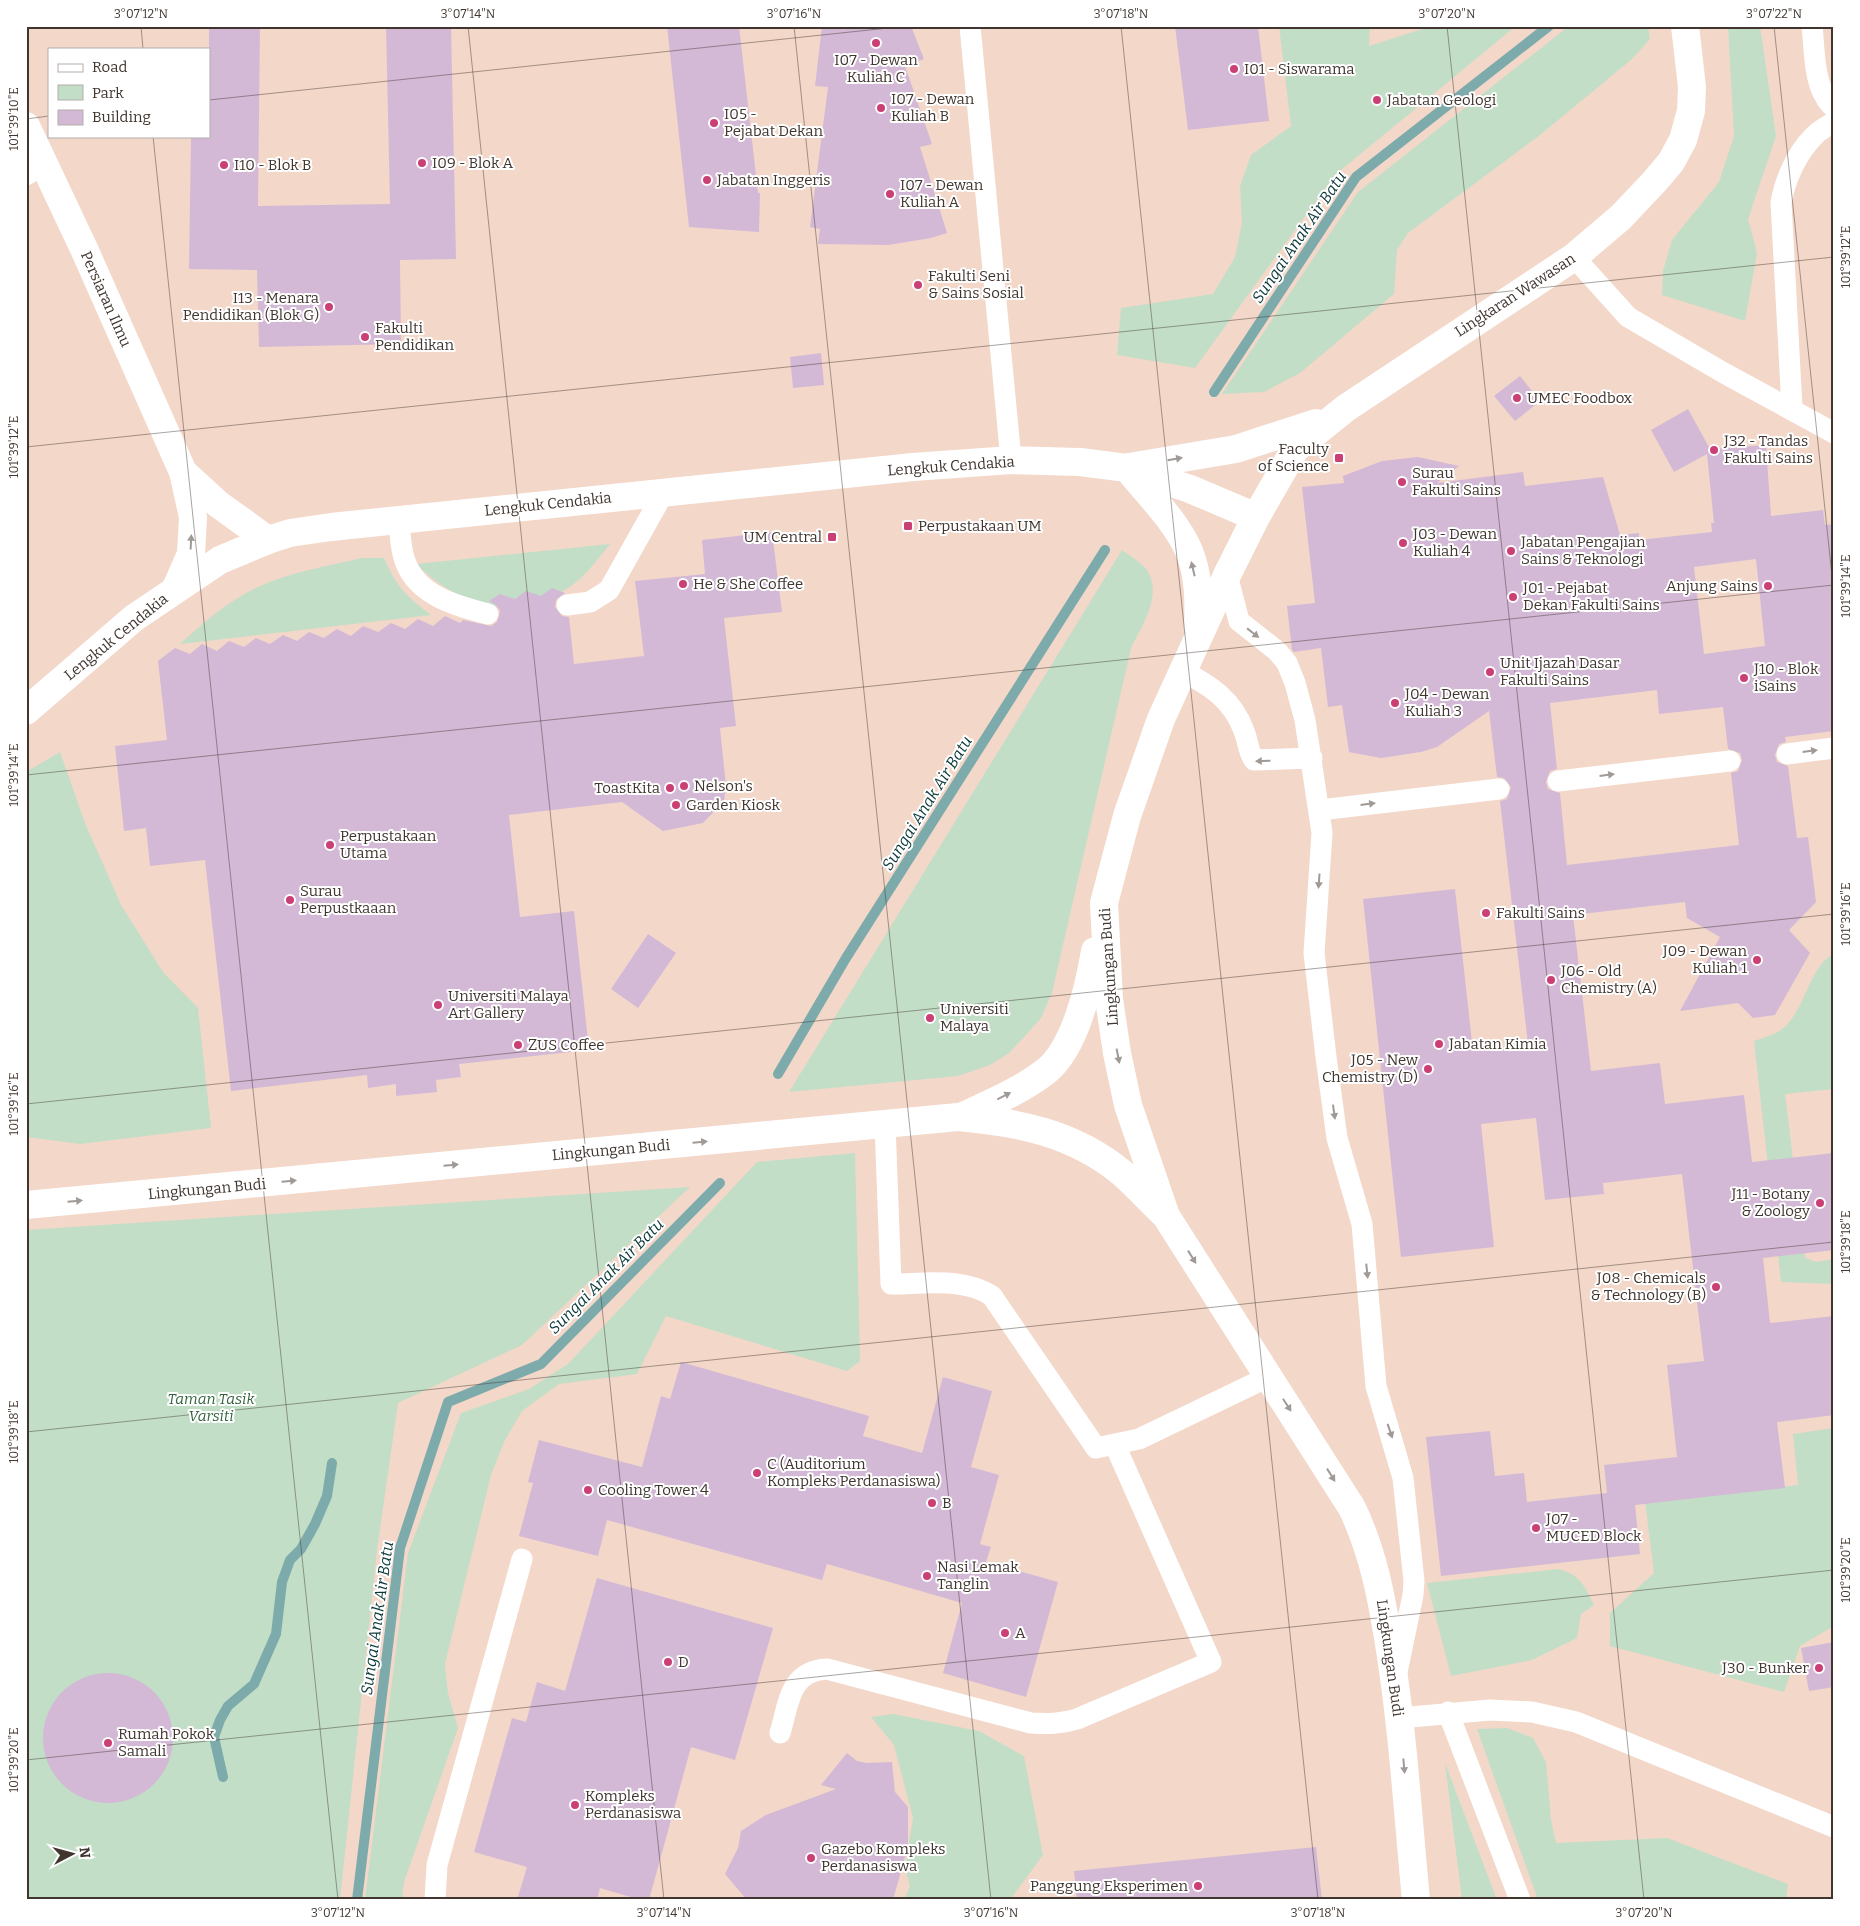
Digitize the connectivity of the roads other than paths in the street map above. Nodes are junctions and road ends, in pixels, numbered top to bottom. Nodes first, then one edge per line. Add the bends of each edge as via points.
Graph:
1 (970, 26) edge
2 (1685, 26) edge
3 (1812, 26) edge
4 (1834, 105) edge
5 (1834, 122) edge
6 (26, 126) edge
7 (35, 169) edge
8 (1574, 257) junction
9 (1792, 408) junction
10 (1331, 418) junction
11 (1834, 433) edge
12 (1011, 460) junction
13 (1127, 468) junction
14 (183, 472) junction
15 (664, 492) junction
16 (1256, 517) junction
17 (399, 518) junction
18 (268, 540) junction
19 (1227, 575) junction
20 (176, 588) junction
21 (567, 604) dead end
22 (488, 614) dead end
23 (1198, 635) junction
24 (1182, 670) junction
25 (26, 711) edge
26 (1834, 748) edge
27 (1787, 754) dead end
28 (1312, 758) junction
29 (1730, 761) dead end
30 (1558, 781) dead end
31 (1498, 788) dead end
32 (1320, 810) junction
33 (1104, 903) junction
34 (960, 1118) junction
35 (885, 1124) junction
36 (26, 1205) edge
37 (1166, 1216) junction
38 (1268, 1377) junction
39 (1116, 1445) junction
40 (522, 1559) dead end
41 (1395, 1681) junction
42 (1448, 1712) junction
43 (1399, 1718) junction
44 (780, 1733) dead end
45 (1834, 1826) edge
46 (435, 1900) edge
47 (1416, 1900) edge
48 (1520, 1900) edge

1 - 12 lane
2 - 8 street, Lingkaran Wawasan via 1692,88 1691,111 1683,140 1655,181 1621,217
3 - 4 lane via 1819,85 1823,97
5 - 9 lane via 1814,136 1787,177 1781,203
6 - 7 street, Persiaran Ilmu
7 - 14 street, Persiaran Ilmu via 85,251
8 - 9 lane via 1628,317
8 - 10 street, Lingkaran Wawasan
9 - 11 lane
13 -> 10 street, Lengkuk Cendakia via 1236,448
10 - 16 street, Lingkaran Wawasan via 1295,449
12 - 13 street, Lengkuk Cendakia via 1080,462
12 - 15 street, Lengkuk Cendakia
13 - 16 street, Lengkuk Cendakia via 1190,489
23 -> 13 street via 1199,593 1189,552 1172,524
14 - 18 street, Persiaran Ilmu via 218,504
20 -> 14 street, Persiaran Ilmu via 191,554 193,518
15 - 17 street, Lengkuk Cendakia
15 - 21 lane via 609,590 590,602
16 - 19 street
17 - 18 street, Lengkuk Cendakia via 298,532
17 - 22 lane via 403,554 410,572 428,592 455,605
18 - 20 street, Lengkuk Cendakia via 220,560
19 - 23 street
19 -> 28 lane via 1239,622 1287,662
20 - 25 street, Lengkuk Cendakia via 134,618
23 - 24 street, Lingkungan Budi
28 -> 24 lane via 1254,760 1229,703 1208,684
24 - 33 street, Lingkungan Budi via 1127,816
27 -> 26 lane
28 - 32 lane
30 -> 29 lane
32 -> 31 lane
32 -> 41 lane via 1322,832 1314,953 1326,1057 1337,1138 1362,1224 1376,1386 1403,1478 1414,1581
34 -> 33 street via 1046,1071 1068,1042 1088,992
33 -> 37 street, Lingkungan Budi via 1109,999 1117,1053 1128,1105
34 - 35 street, Lingkungan Budi
34 - 37 street, Lingkungan Budi via 1045,1130 1072,1142 1122,1173
36 -> 35 street, Lingkungan Budi
35 - 39 lane via 891,1284 966,1284 980,1287 992,1296 1096,1448
37 -> 38 street, Lingkungan Budi
38 - 39 lane via 1139,1439
38 -> 41 street, Lingkungan Budi via 1352,1508 1365,1534 1379,1584
39 - 44 lane via 1211,1662 1061,1724 1031,1723 817,1669 807,1672 795,1685
40 - 46 lane via 436,1865
41 - 43 street, Lingkungan Budi
42 - 43 lane
42 - 45 lane via 1532,1712 1576,1722
42 - 48 lane
43 -> 47 street, Lingkungan Budi

